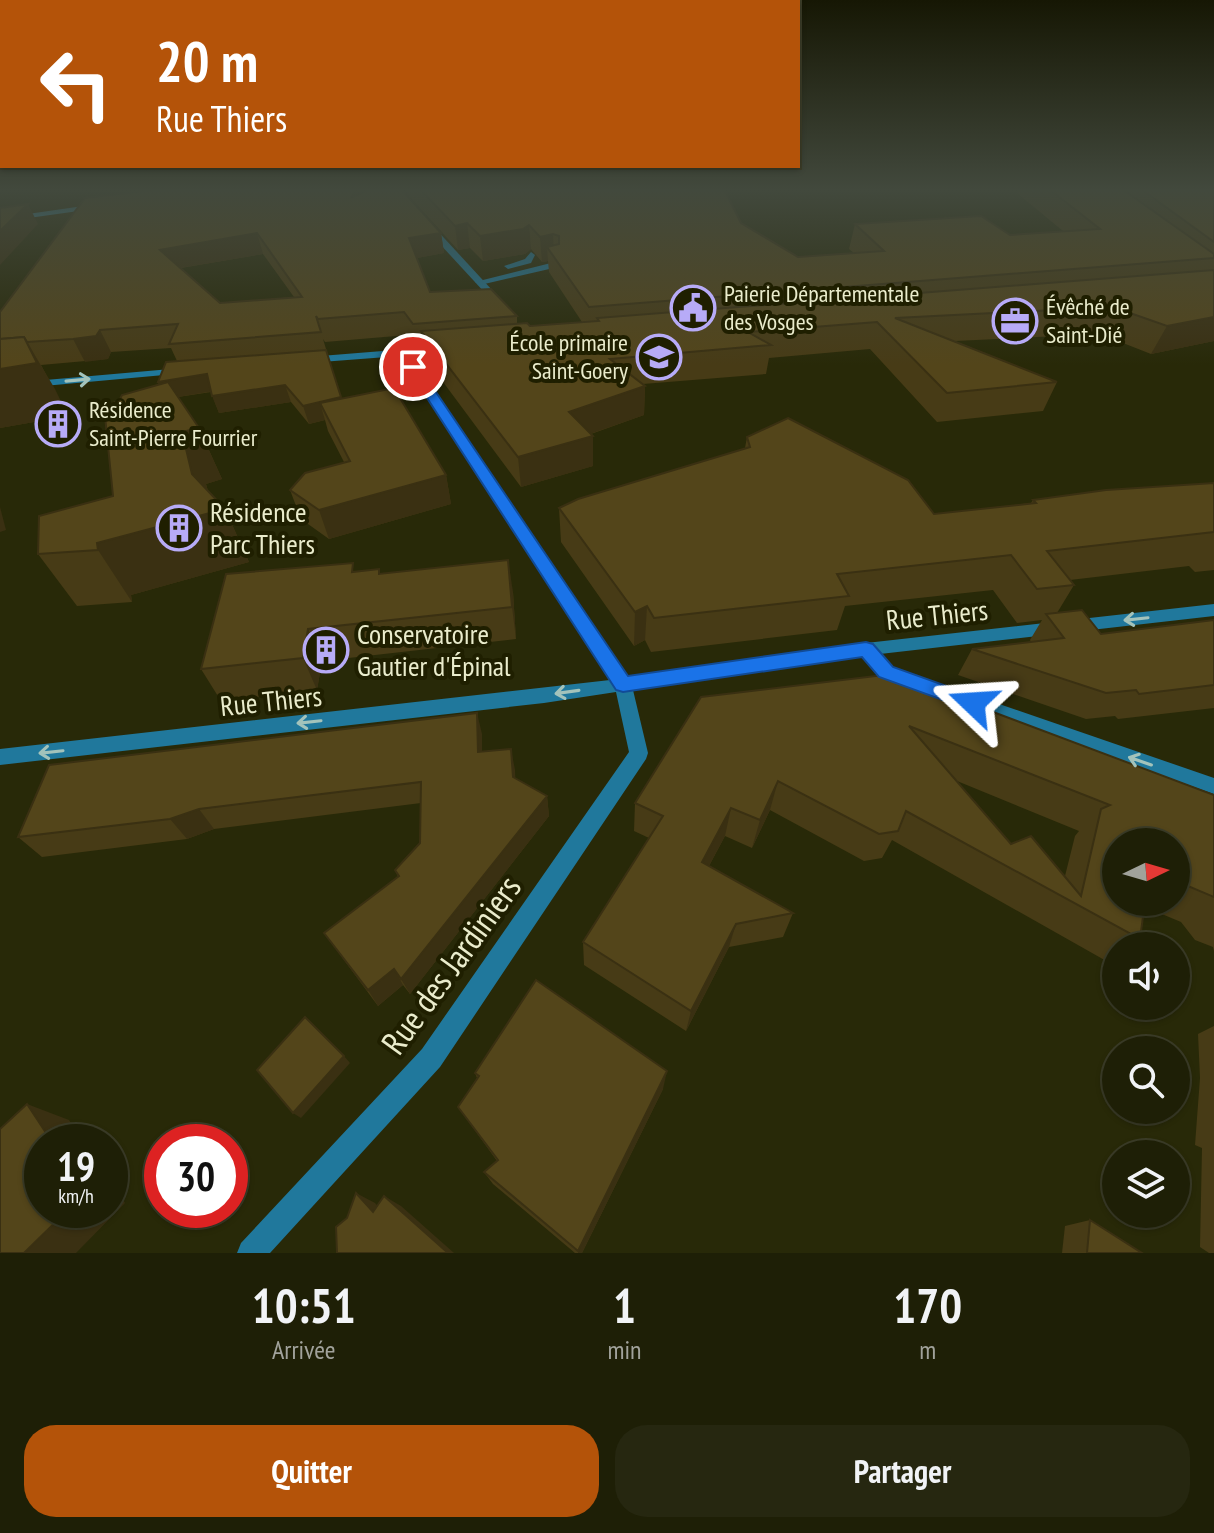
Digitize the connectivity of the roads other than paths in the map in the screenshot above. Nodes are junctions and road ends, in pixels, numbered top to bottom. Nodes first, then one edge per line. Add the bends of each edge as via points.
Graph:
1 (448, 247) edge
2 (531, 255) edge
3 (555, 265) edge
4 (471, 273) junction
5 (480, 282) junction
6 (506, 311) edge
7 (464, 348) edge
8 (404, 353) junction
9 (301, 361) edge
10 (190, 371) edge
11 (0, 387) edge
12 (1214, 610) edge
13 (866, 649) junction
14 (623, 685) junction
15 (0, 757) edge
16 (1214, 786) edge
17 (251, 1253) edge

1 - 4 street
2 - 4 street via 528,261
3 - 5 street
4 - 5 street
5 - 6 street
7 - 8 street
8 - 9 street
8 - 14 street
11 -> 10 street
12 -> 13 street, Rue Thiers
13 - 14 street, Rue Thiers
16 -> 13 street via 886,672
14 -> 15 street, Rue Thiers
14 - 17 street, Rue des Jardiniers via 639,753 431,1058

